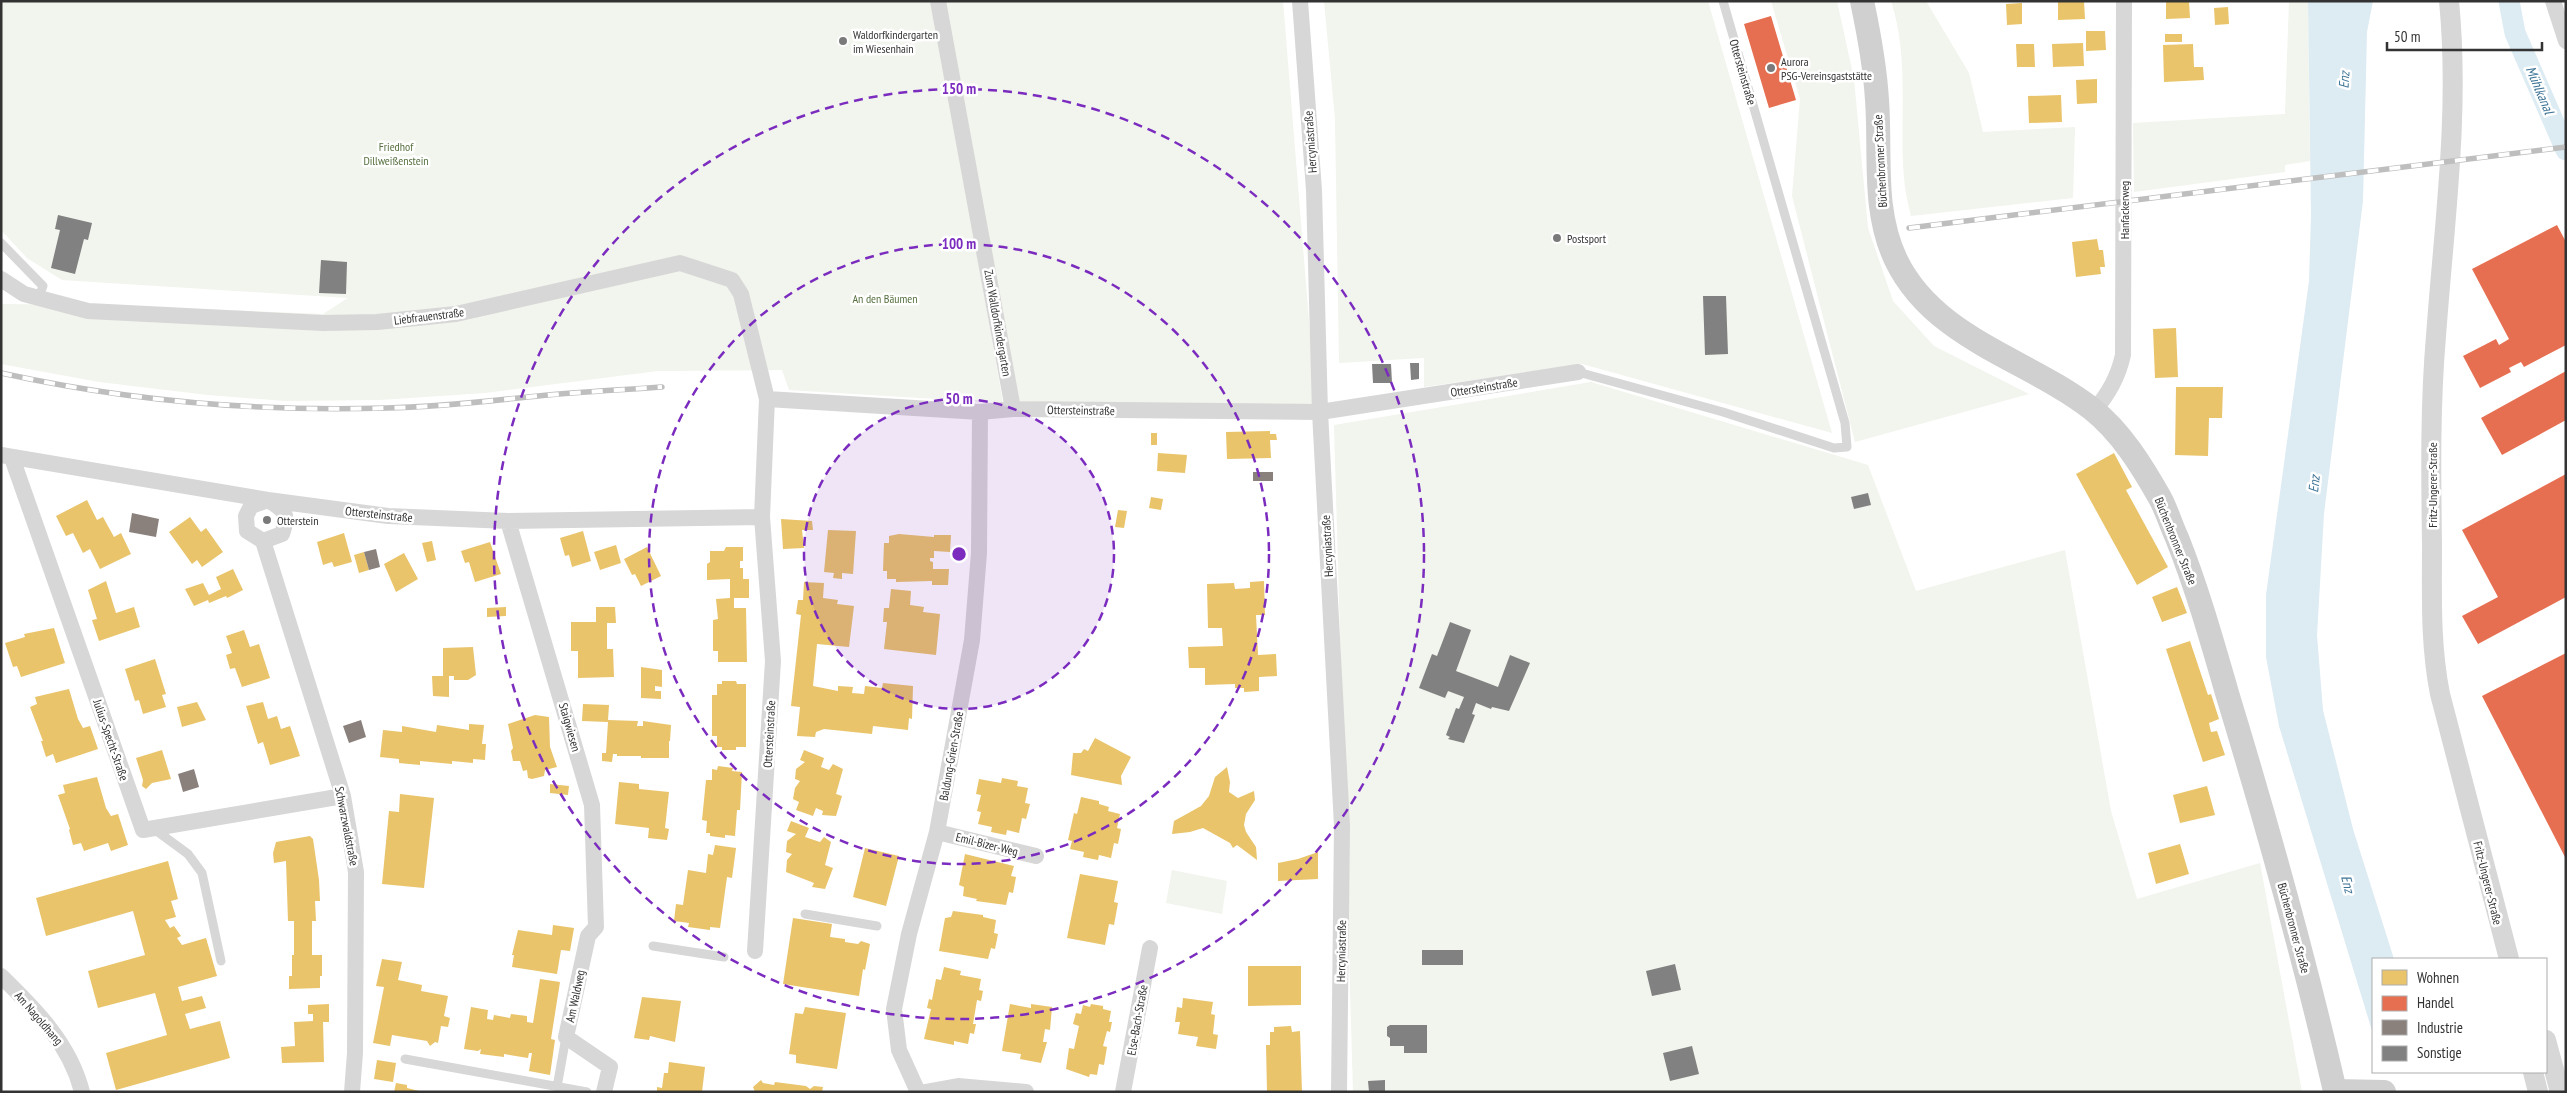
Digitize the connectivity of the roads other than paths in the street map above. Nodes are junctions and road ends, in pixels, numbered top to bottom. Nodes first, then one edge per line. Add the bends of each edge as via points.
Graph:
1 (938, 1) edge
2 (1300, 1) edge
3 (1723, 1) edge
4 (1862, 1) edge
5 (2124, 1) edge
6 (2449, 1) edge
7 (2553, 1) edge
8 (2566, 40) edge
9 (1, 242) edge
10 (1, 279) edge
11 (38, 299) junction
12 (1578, 372) joint
13 (767, 399) junction
14 (1013, 409) junction
15 (2094, 411) junction
16 (980, 412) junction
17 (1320, 412) junction
18 (7, 456) edge
19 (268, 500) junction
20 (762, 517) junction
21 (508, 521) junction
22 (263, 541) junction
23 (343, 796) junction
24 (154, 828) junction
25 (937, 832) junction
26 (1036, 856) dead end
27 (805, 914) dead end
28 (876, 926) dead end
29 (588, 936) joint
30 (653, 946) dead end
31 (1150, 948) dead end
32 (755, 951) dead end
33 (724, 957) dead end
34 (2509, 958) edge
35 (221, 961) dead end
36 (1, 976) edge
37 (566, 1037) junction
38 (2547, 1044) edge
39 (405, 1059) dead end
40 (2533, 1073) edge
41 (557, 1087) junction
42 (2335, 1091) edge
43 (2379, 1091) edge
44 (82, 1092) edge
45 (352, 1092) edge
46 (588, 1092) edge
47 (604, 1092) edge
48 (918, 1092) edge
49 (925, 1092) edge
50 (1026, 1092) edge
51 (1124, 1092) edge
52 (1339, 1092) edge
53 (2538, 1092) edge
54 (2560, 1092) edge

1 - 14 street, Zum Walldorfkindergarten
2 - 17 street, Hercyniastraße via 1314,190
3 - 12 lane, Ottersteinstraße via 1845,423 1848,446 1834,448 1723,412
4 - 15 main road, Büchenbronner Straße via 1872,47 1877,100 1879,197 1886,233 1906,278 1929,305 1952,324
5 - 15 street, Hanfackerweg via 2123,355 2118,376
6 - 34 street, Fritz-Ungerer-Straße via 2453,42 2452,129 2435,340 2431,464 2433,658
7 - 8 street
9 - 11 lane via 43,286
10 - 11 street, Liebfrauenstraße
11 - 13 street, Liebfrauenstraße via 88,311 323,323 377,322 456,314 680,263 732,280 741,294
12 - 17 street, Ottersteinstraße
13 - 16 street, Ottersteinstraße
13 - 20 street, Ottersteinstraße
14 - 16 street, Ottersteinstraße
14 - 17 street, Ottersteinstraße
15 - 42 main road, Büchenbronner Straße via 2129,447 2161,500 2185,557 2275,852
16 - 25 street, Baldung-Grien-Straße via 979,553 972,640
17 - 52 street, Hercyniastraße via 1342,826
18 - 19 street, Ottersteinstraße
18 - 24 street, Julius-Specht-Straße via 143,830
19 - 21 street, Ottersteinstraße via 388,516
19 - 22 street, Schwarzwaldstraße via 251,506 246,516 247,531
19 - 22 street via 283,509 287,520 282,534
20 - 21 street, Ottersteinstraße
20 - 32 street, Ottersteinstraße via 773,661
21 - 29 street, Staigwiesen via 592,806 596,927
22 - 23 street, Schwarzwaldstraße
23 - 24 street
23 - 45 street, Schwarzwaldstraße via 356,872
24 - 35 lane via 188,854 202,873
25 - 26 street, Emil-Bizer-Weg
25 - 48 street, Baldung-Grien-Straße via 909,934 894,1009 899,1050
27 - 28 lane
29 - 37 street, Am Waldweg
30 - 33 lane
31 - 51 street, Else-Bach-Straße
36 - 44 street, Am Nagoldhang via 58,1037 76,1070
37 - 41 lane
37 - 47 street, Am Waldweg via 610,1067
38 - 54 street
39 - 41 lane
40 - 53 street
41 - 46 lane
42 - 43 main road, Büchenbronner Straße
49 - 50 street via 958,1086

